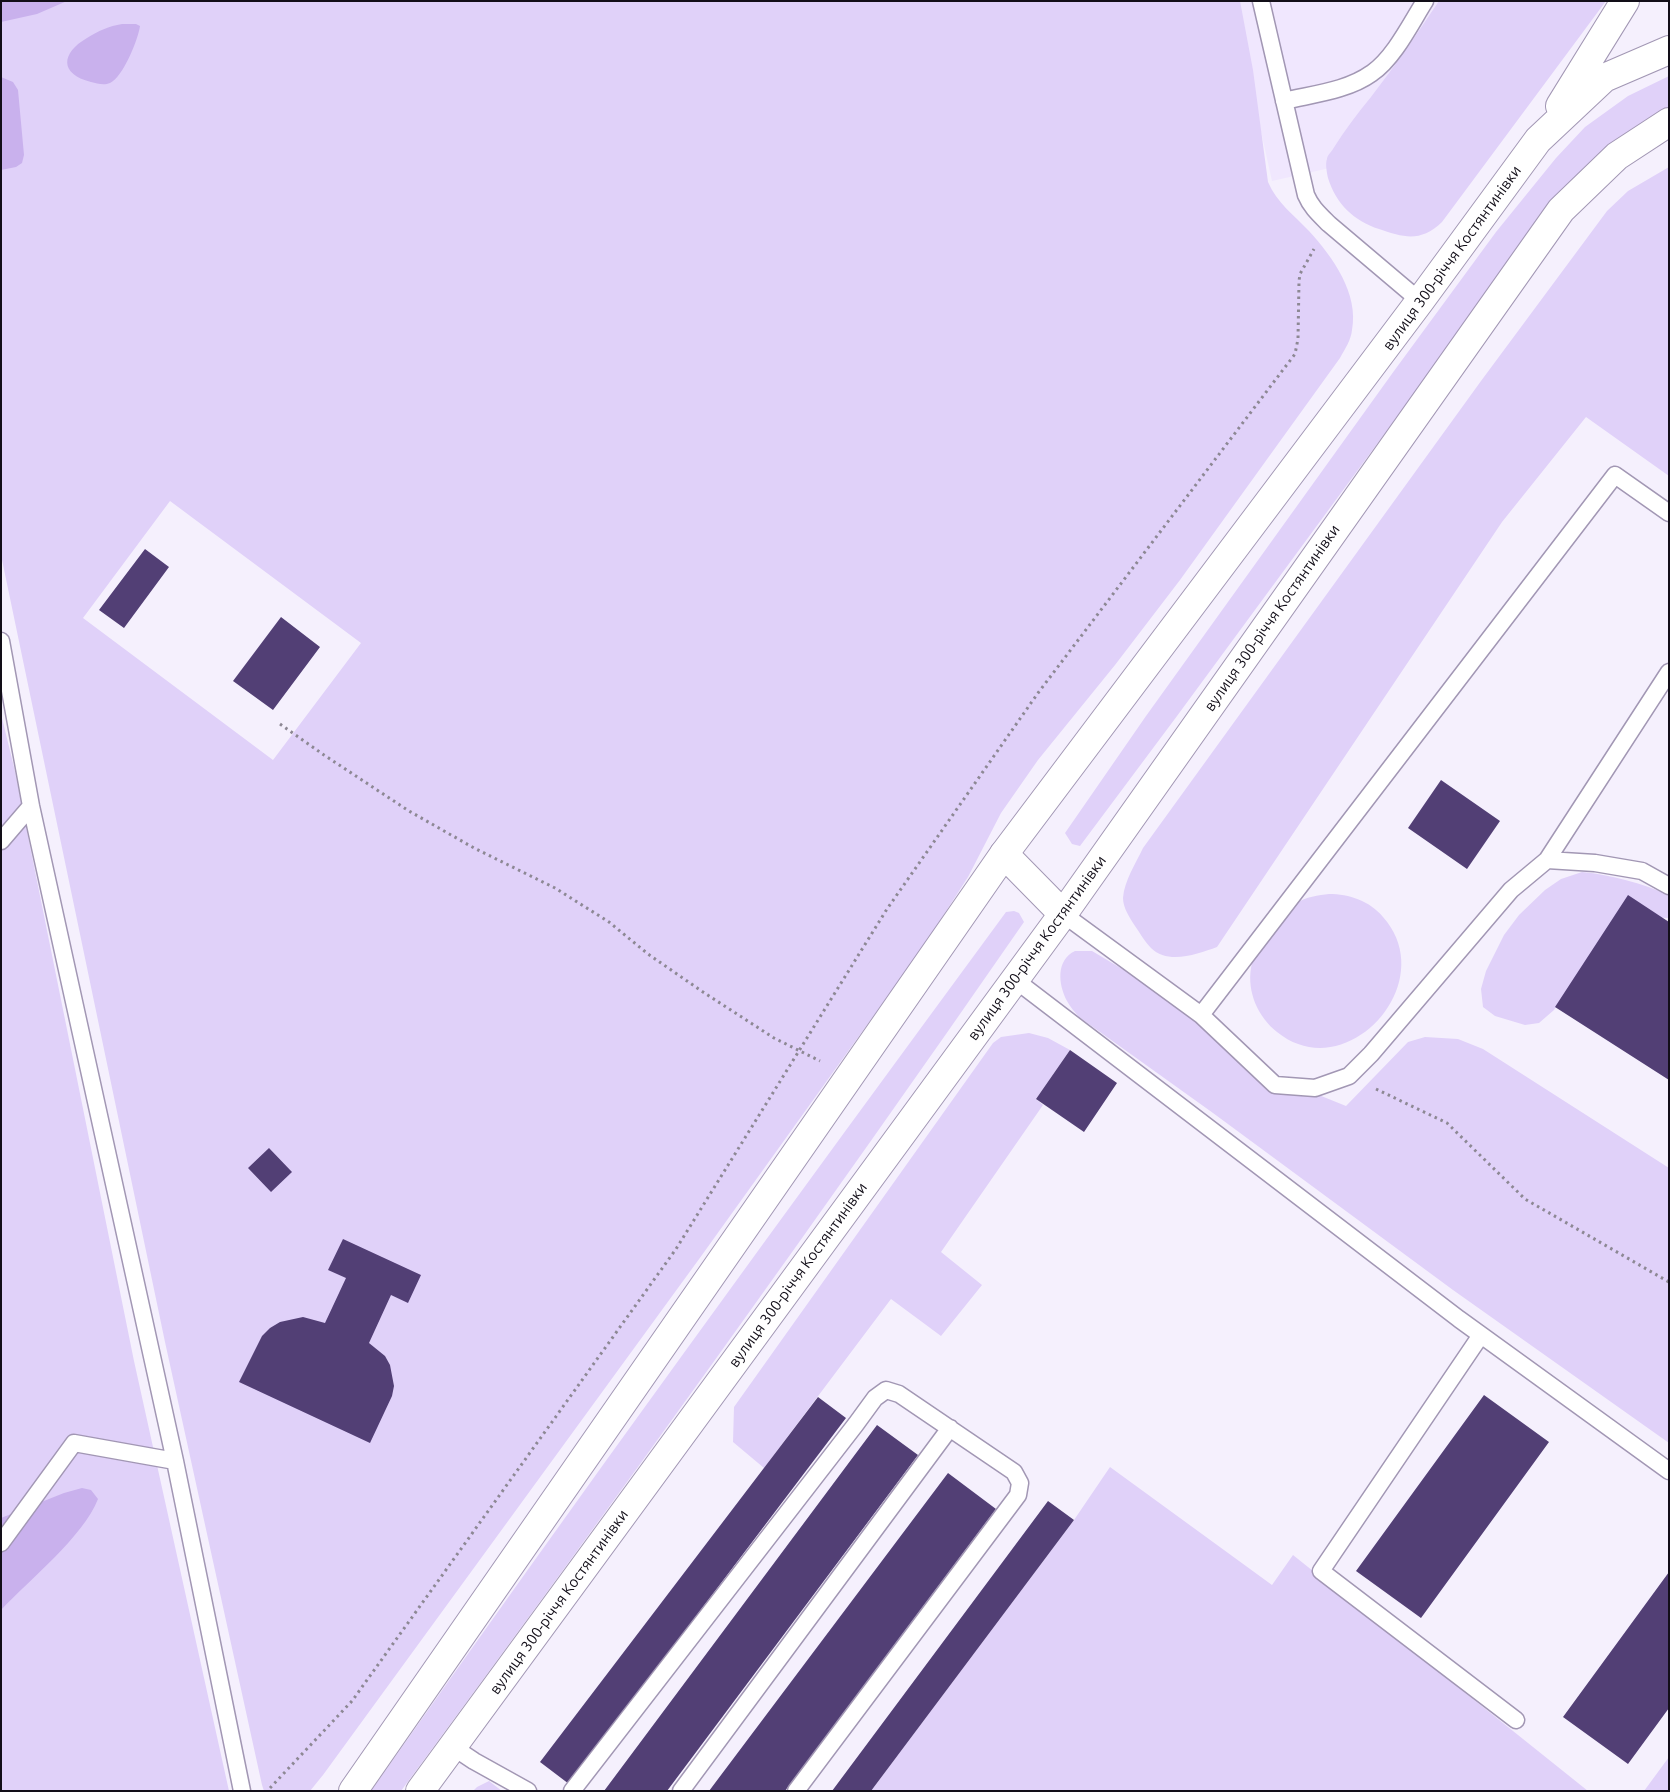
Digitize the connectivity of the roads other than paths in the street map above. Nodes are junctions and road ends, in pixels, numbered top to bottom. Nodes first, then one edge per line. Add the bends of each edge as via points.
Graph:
1 (1262, 1) edge
2 (1425, 1) edge
3 (1625, 1) edge
4 (1669, 50) edge
5 (1284, 100) junction
6 (1669, 122) edge
7 (1538, 140) junction
8 (1420, 301) junction
9 (1669, 513) edge
10 (1, 641) edge
11 (1669, 672) edge
12 (31, 806) junction
13 (1, 841) edge
14 (1004, 854) junction
15 (1547, 860) junction
16 (1669, 886) edge
17 (1063, 914) junction
18 (1014, 979) junction
19 (1201, 1015) junction
20 (1481, 1335) junction
21 (950, 1428) junction
22 (175, 1461) junction
23 (1669, 1471) edge
24 (1, 1543) edge
25 (1516, 1720) dead end
26 (453, 1747) junction
27 (242, 1791) edge
28 (353, 1791) edge
29 (420, 1791) edge
30 (528, 1791) edge
31 (572, 1791) edge
32 (681, 1791) edge
33 (796, 1791) edge

1 - 5 lane
2 - 5 lane via 1394,49 1373,73 1340,88
3 - 7 street, вулиця 300-річчя Костянтинівки
4 - 7 street, вулиця 300-річчя Костянтинівки via 1604,78
5 - 8 lane via 1306,194 1314,211
6 - 17 street, вулиця 300-річчя Костянтинівки via 1616,156 1561,210
7 - 8 street, вулиця 300-річчя Костянтинівки
8 - 14 street, вулиця 300-річчя Костянтинівки
9 - 19 lane via 1615,475
10 - 12 lane
11 - 15 lane
12 - 13 lane
12 - 22 lane
14 - 17 street
14 - 28 street, вулиця 300-річчя Костянтинівки
15 - 16 lane via 1595,863 1642,871
15 - 19 lane via 1511,890 1371,1054 1348,1076 1315,1088 1275,1084
17 - 18 street, вулиця 300-річчя Костянтинівки
17 - 19 lane
18 - 20 lane
18 - 26 street, вулиця 300-річчя Костянтинівки
20 - 23 lane
20 - 25 lane via 1321,1571
21 - 31 lane via 899,1394 886,1390 875,1398
21 - 32 lane
21 - 33 lane via 1014,1472 1020,1483 1018,1495
22 - 24 lane via 74,1443
22 - 27 lane
26 - 29 street, вулиця 300-річчя Костянтинівки
26 - 30 lane

